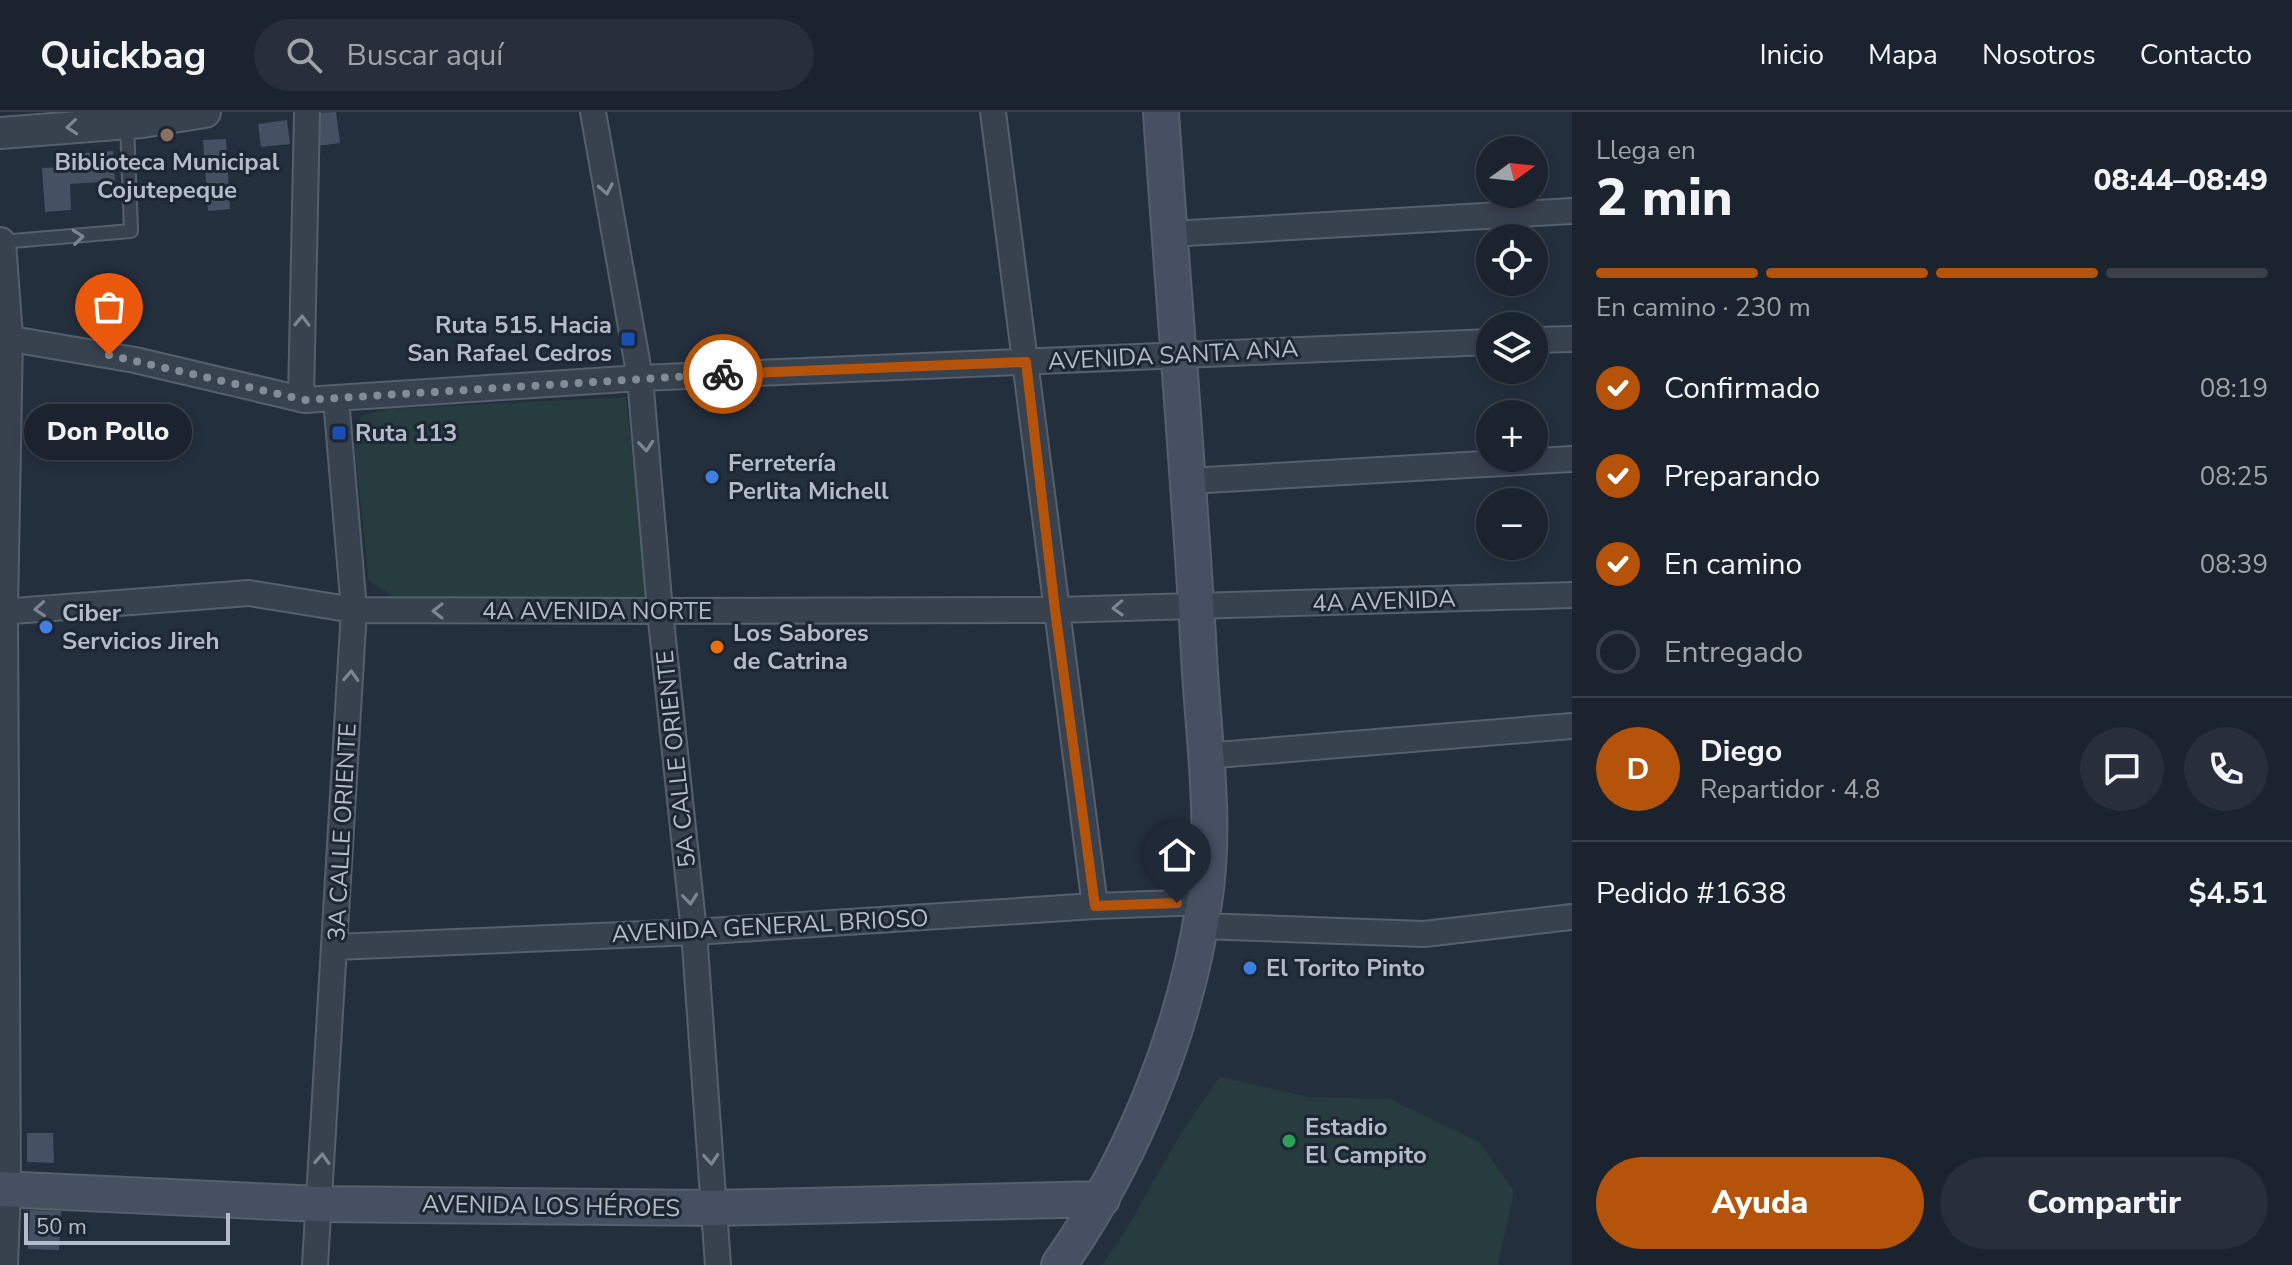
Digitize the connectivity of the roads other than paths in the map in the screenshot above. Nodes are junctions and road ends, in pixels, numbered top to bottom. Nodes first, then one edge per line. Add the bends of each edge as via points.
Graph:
1 (205, 112) edge
2 (307, 112) edge
3 (593, 112) edge
4 (993, 112) edge
5 (1161, 112) edge
6 (127, 123) junction
7 (0, 133) edge
8 (1572, 211) edge
9 (1170, 234) junction
10 (0, 242) edge
11 (4, 337) edge
12 (1572, 339) edge
13 (1548, 340) edge
14 (1476, 342) edge
15 (1178, 353) junction
16 (1026, 362) junction
17 (640, 378) junction
18 (301, 399) junction
19 (336, 399) junction
20 (1572, 459) edge
21 (1188, 481) junction
22 (1572, 595) edge
23 (1196, 606) junction
24 (354, 610) junction
25 (1055, 610) junction
26 (660, 611) junction
27 (1, 612) edge
28 (1572, 726) edge
29 (1204, 756) junction
30 (1095, 906) junction
31 (1202, 914) junction
32 (1572, 917) edge
33 (694, 932) junction
34 (335, 947) junction
35 (3, 1189) edge
36 (1102, 1199) junction
37 (320, 1204) junction
38 (715, 1208) junction
39 (2, 1265) edge
40 (315, 1265) edge
41 (718, 1265) edge
42 (1059, 1265) edge

1 - 6 street
18 -> 2 street
3 -> 17 street, 5A CALLE ORIENTE
4 - 16 street
5 - 9 main road
6 -> 7 street
10 -> 6 lane via 131,231
8 - 9 street
9 - 15 main road
10 - 11 street
11 - 18 street, AVENIDA SANTA ANA via 135,360
11 - 27 street
12 - 13 street
14 - 15 street, AVENIDA SANTA ANA
15 - 16 street, AVENIDA SANTA ANA
15 - 21 main road
16 - 17 street, AVENIDA SANTA ANA
16 - 25 street
17 - 19 street, AVENIDA SANTA ANA
17 -> 26 street, 5A CALLE ORIENTE
18 - 19 street, AVENIDA SANTA ANA
19 - 24 street, 3A CALLE ORIENTE
20 - 21 street
21 - 23 main road
22 - 23 street, 4A AVENIDA
23 -> 25 street, 4A AVENIDA NORTE
23 - 29 main road
26 -> 24 street, 4A AVENIDA NORTE
24 -> 27 street, 4A AVENIDA NORTE via 249,593
34 -> 24 street, 3A CALLE ORIENTE
25 - 26 street, 4A AVENIDA NORTE
25 - 30 street
26 -> 33 street, 5A CALLE ORIENTE
27 - 35 street
28 - 29 street
29 - 31 main road via 1209,859
30 - 31 street, AVENIDA GENERAL BRIOSO
30 - 33 street, AVENIDA GENERAL BRIOSO
31 - 32 street, AVENIDA GENERAL BRIOSO via 1424,934
31 - 36 main road via 1162,1065
33 - 34 street, AVENIDA GENERAL BRIOSO
33 -> 38 street, 5A CALLE ORIENTE
37 -> 34 street, 3A CALLE ORIENTE
35 - 37 main road, AVENIDA LOS HÉROES
35 - 39 street
36 - 38 main road, AVENIDA LOS HÉROES
36 - 42 main road
37 - 38 main road, AVENIDA LOS HÉROES
37 - 40 street, 3A CALLE ORIENTE
38 - 41 street, 5A CALLE ORIENTE

